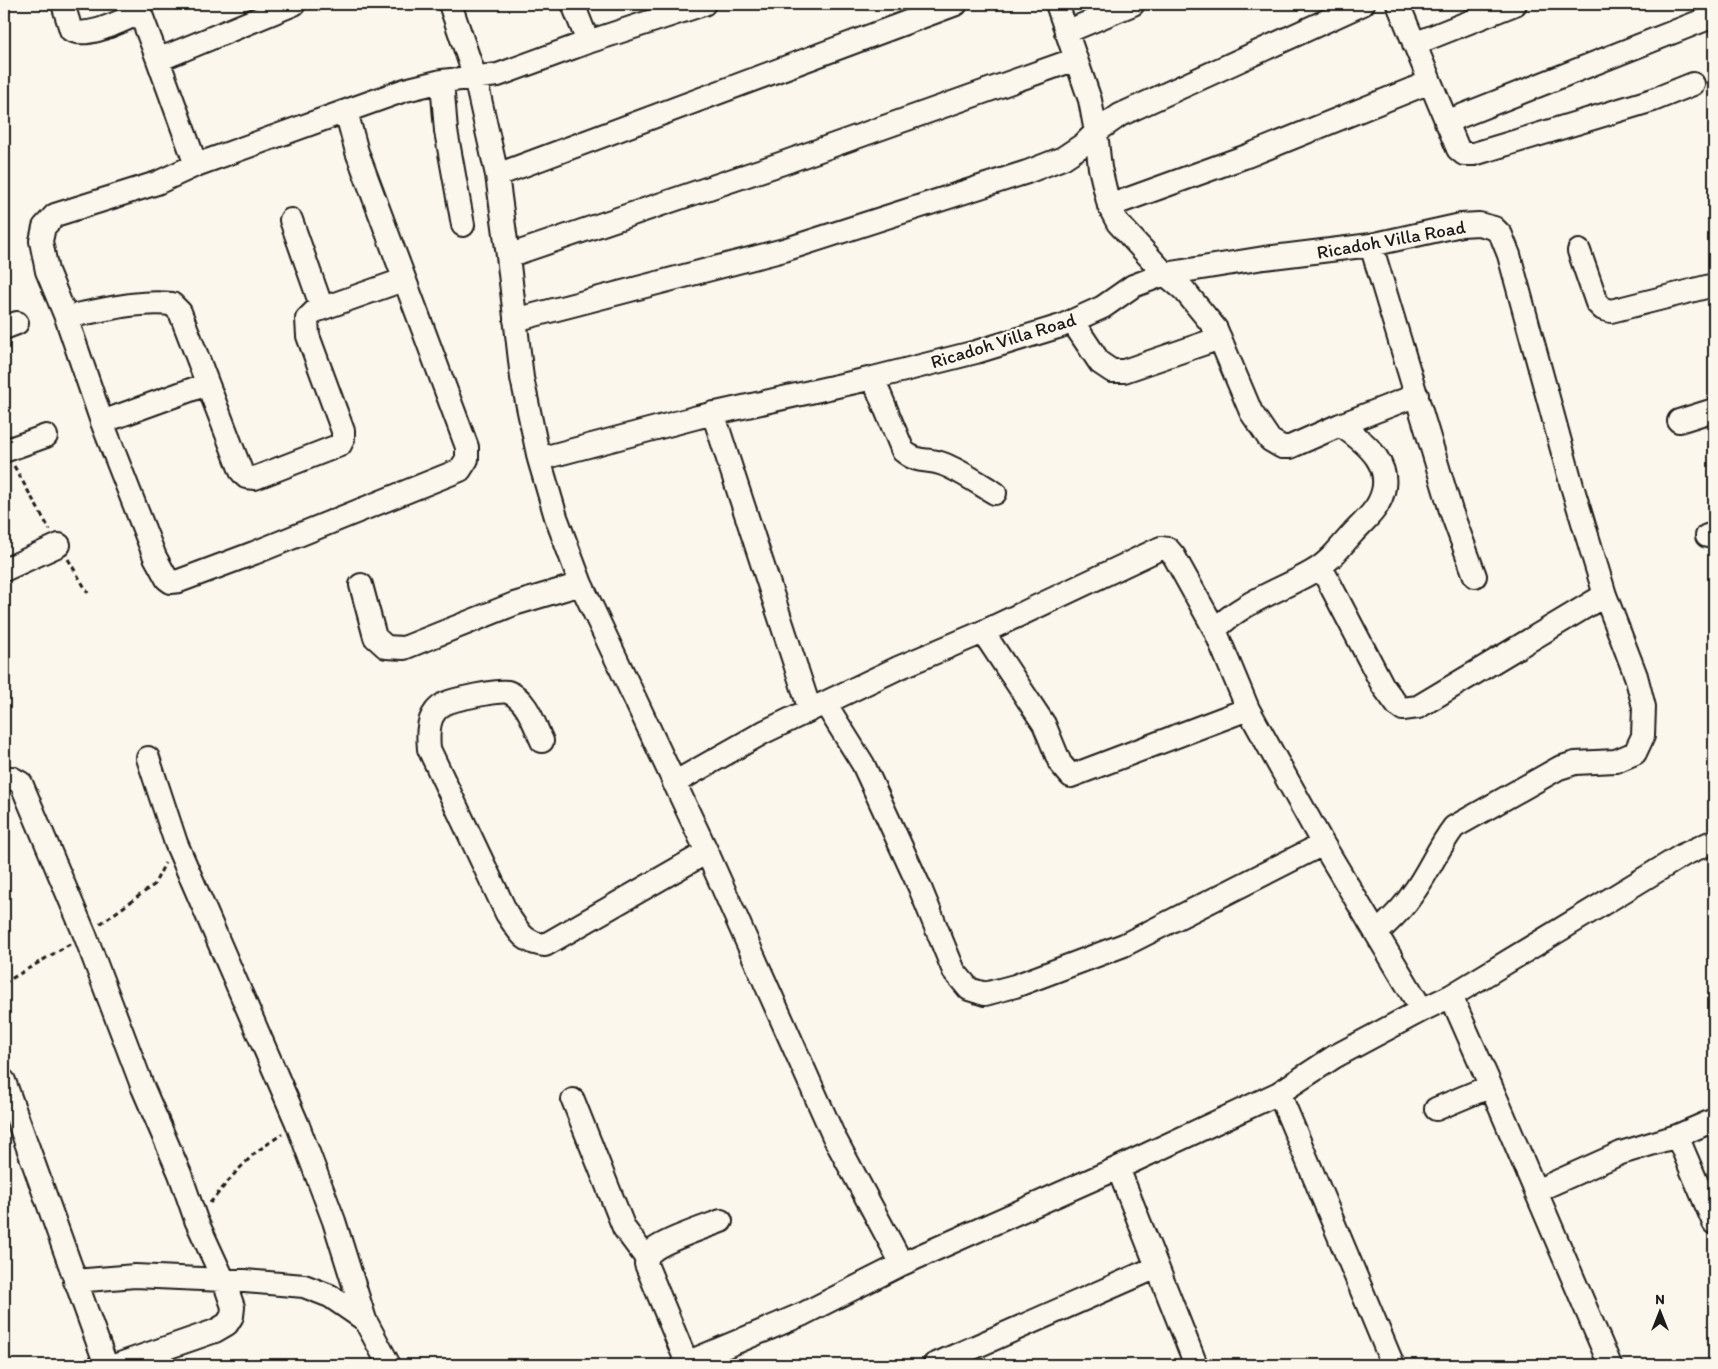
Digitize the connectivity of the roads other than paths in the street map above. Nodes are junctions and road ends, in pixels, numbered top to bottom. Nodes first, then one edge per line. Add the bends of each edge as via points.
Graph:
1 (63, 4) edge
2 (294, 4) edge
3 (450, 4) edge
4 (573, 4) edge
5 (704, 4) edge
6 (956, 4) edge
7 (1057, 4) edge
8 (1133, 4) edge
9 (1363, 4) edge
10 (1398, 4) edge
11 (1515, 4) edge
12 (139, 8) edge
13 (1714, 16) edge
14 (1066, 32) junction
15 (588, 42) junction
16 (1414, 44) junction
17 (1076, 59) junction
18 (158, 60) junction
19 (475, 76) junction
20 (442, 81) junction
21 (1430, 82) junction
22 (1693, 84) dead end
23 (346, 111) junction
24 (1446, 122) junction
25 (1096, 132) junction
26 (196, 165) junction
27 (497, 176) junction
28 (1109, 206) junction
29 (291, 220) dead end
30 (463, 226) dead end
31 (1371, 246) junction
32 (1579, 251) dead end
33 (508, 256) junction
34 (1166, 274) junction
35 (404, 280) junction
36 (1714, 285) edge
37 (322, 308) junction
38 (66, 316) junction
39 (515, 320) junction
40 (1072, 321) junction
41 (1220, 338) junction
42 (873, 378) junction
43 (207, 384) junction
44 (1417, 395) junction
45 (1714, 410) edge
46 (713, 413) junction
47 (1679, 421) dead end
48 (102, 422) junction
49 (1340, 425) junction
50 (46, 436) dead end
51 (8, 457) edge
52 (539, 459) junction
53 (995, 493) dead end
54 (59, 545) road end
55 (1320, 567) junction
56 (4, 570) edge
57 (1475, 576) dead end
58 (581, 584) junction
59 (360, 586) dead end
60 (1604, 595) junction
61 (1215, 630) junction
62 (984, 632) junction
63 (818, 706) junction
64 (1248, 709) junction
65 (542, 741) dead end
66 (148, 758) dead end
67 (4, 779) edge
68 (674, 783) junction
69 (1714, 841) edge
70 (1323, 844) junction
71 (707, 852) junction
72 (1377, 933) junction
73 (1451, 996) junction
74 (1422, 1010) junction
75 (4, 1081) edge
76 (1491, 1086) junction
77 (1279, 1093) junction
78 (573, 1100) dead end
79 (1436, 1109) dead end
80 (1714, 1120) edge
81 (1677, 1136) junction
82 (1118, 1168) junction
83 (1536, 1191) junction
84 (721, 1221) dead end
85 (1714, 1223) edge
86 (647, 1259) junction
87 (902, 1264) junction
88 (1157, 1267) junction
89 (75, 1281) junction
90 (224, 1281) junction
91 (365, 1320) junction
92 (684, 1364) edge
93 (106, 1365) edge
94 (117, 1365) edge
95 (389, 1365) edge
96 (934, 1365) edge
97 (1196, 1365) edge
98 (1393, 1365) edge
99 (1610, 1365) edge

1 - 12 street via 71,30 77,33 104,28
2 - 18 street
3 - 19 street
4 - 15 street
5 - 15 street
6 - 27 street
7 - 14 street
8 - 14 street
9 - 25 street via 1120,116
10 - 16 street
11 - 16 street
12 - 18 street
13 - 24 street
14 - 17 street
15 - 19 street via 498,75
16 - 21 street
17 - 25 street via 1090,100
17 - 33 street
18 - 26 street
19 - 20 street
19 - 27 street
20 - 23 street
20 - 30 street via 446,131
21 - 24 street
21 - 28 street via 1246,156
22 - 24 street via 1653,100 1474,154 1464,154 1458,149
23 - 26 street
23 - 35 street via 357,152
25 - 28 street
25 - 39 street via 1063,158 1027,172 784,250
26 - 38 street via 157,182 55,215 44,226 41,241 47,271
27 - 33 street
28 - 34 street via 1118,223
29 - 37 street
31 - 34 street, Ricadoh Villa Road via 1264,258
31 - 44 street
31 - 60 street, Ricadoh Villa Road via 1461,225 1479,224 1494,228 1501,236
32 - 36 street via 1597,303 1603,309 1611,311
33 - 39 street
34 - 40 street, Ricadoh Villa Road via 1133,286 1103,307
34 - 41 street via 1184,290
35 - 37 street
35 - 48 street via 467,447 467,459 460,470 254,553 171,582 155,557
37 - 43 street via 307,319 308,336 343,431 340,445 255,478 246,477
38 - 43 street via 125,306 172,304 180,312
38 - 48 street
39 - 52 street via 522,378
40 - 41 street via 1100,363 1112,371 1124,371
40 - 42 street, Ricadoh Villa Road via 976,352
41 - 49 street via 1251,412 1270,440 1282,447 1290,447
42 - 46 street, Ricadoh Villa Road
42 - 53 street via 903,451 921,461 944,464
43 - 48 street
44 - 49 street
44 - 57 street via 1450,511
45 - 47 street
46 - 52 street, Ricadoh Villa Road
46 - 63 street
49 - 55 street via 1371,449 1382,465 1384,488 1378,505
50 - 51 street
52 - 58 street
54 - 56 street
55 - 60 street via 1382,686 1403,709 1418,707
55 - 61 street via 1243,608
58 - 59 street via 514,604 404,648 386,647 375,637
58 - 68 street
60 - 72 street via 1636,676 1644,707 1643,736 1635,753 1616,762 1575,763 1559,768 1454,827 1411,897
61 - 62 street via 1174,556 1168,549 1160,548
61 - 64 street
62 - 63 street
62 - 64 street via 1044,724 1060,763 1071,776
63 - 68 street via 764,732
63 - 70 street via 863,764 954,971 969,989 984,994 1015,986 1124,945
64 - 70 street
65 - 71 street via 524,704 507,691 445,703 435,712 428,735 428,749 507,914 523,937 533,944 545,946
66 - 91 street via 176,843 297,1123 334,1221
67 - 90 street via 12,778 21,783 85,935 196,1220
68 - 71 street
69 - 73 street via 1625,889
70 - 72 street
71 - 87 street via 834,1137
72 - 74 street
73 - 74 street
73 - 76 street
74 - 77 street via 1334,1057
75 - 89 street
76 - 79 street
76 - 83 street
77 - 82 street
77 - 98 street
78 - 86 street via 624,1228
80 - 81 street
81 - 83 street via 1621,1152
81 - 85 street
82 - 87 street
82 - 88 street
83 - 99 street
84 - 86 street via 658,1247 648,1254
86 - 92 street via 646,1264
87 - 92 street via 803,1314
88 - 96 street
88 - 97 street
89 - 90 street via 135,1276
89 - 93 street
90 - 91 street via 304,1286 330,1296
90 - 94 street via 233,1307 227,1324
91 - 95 street

